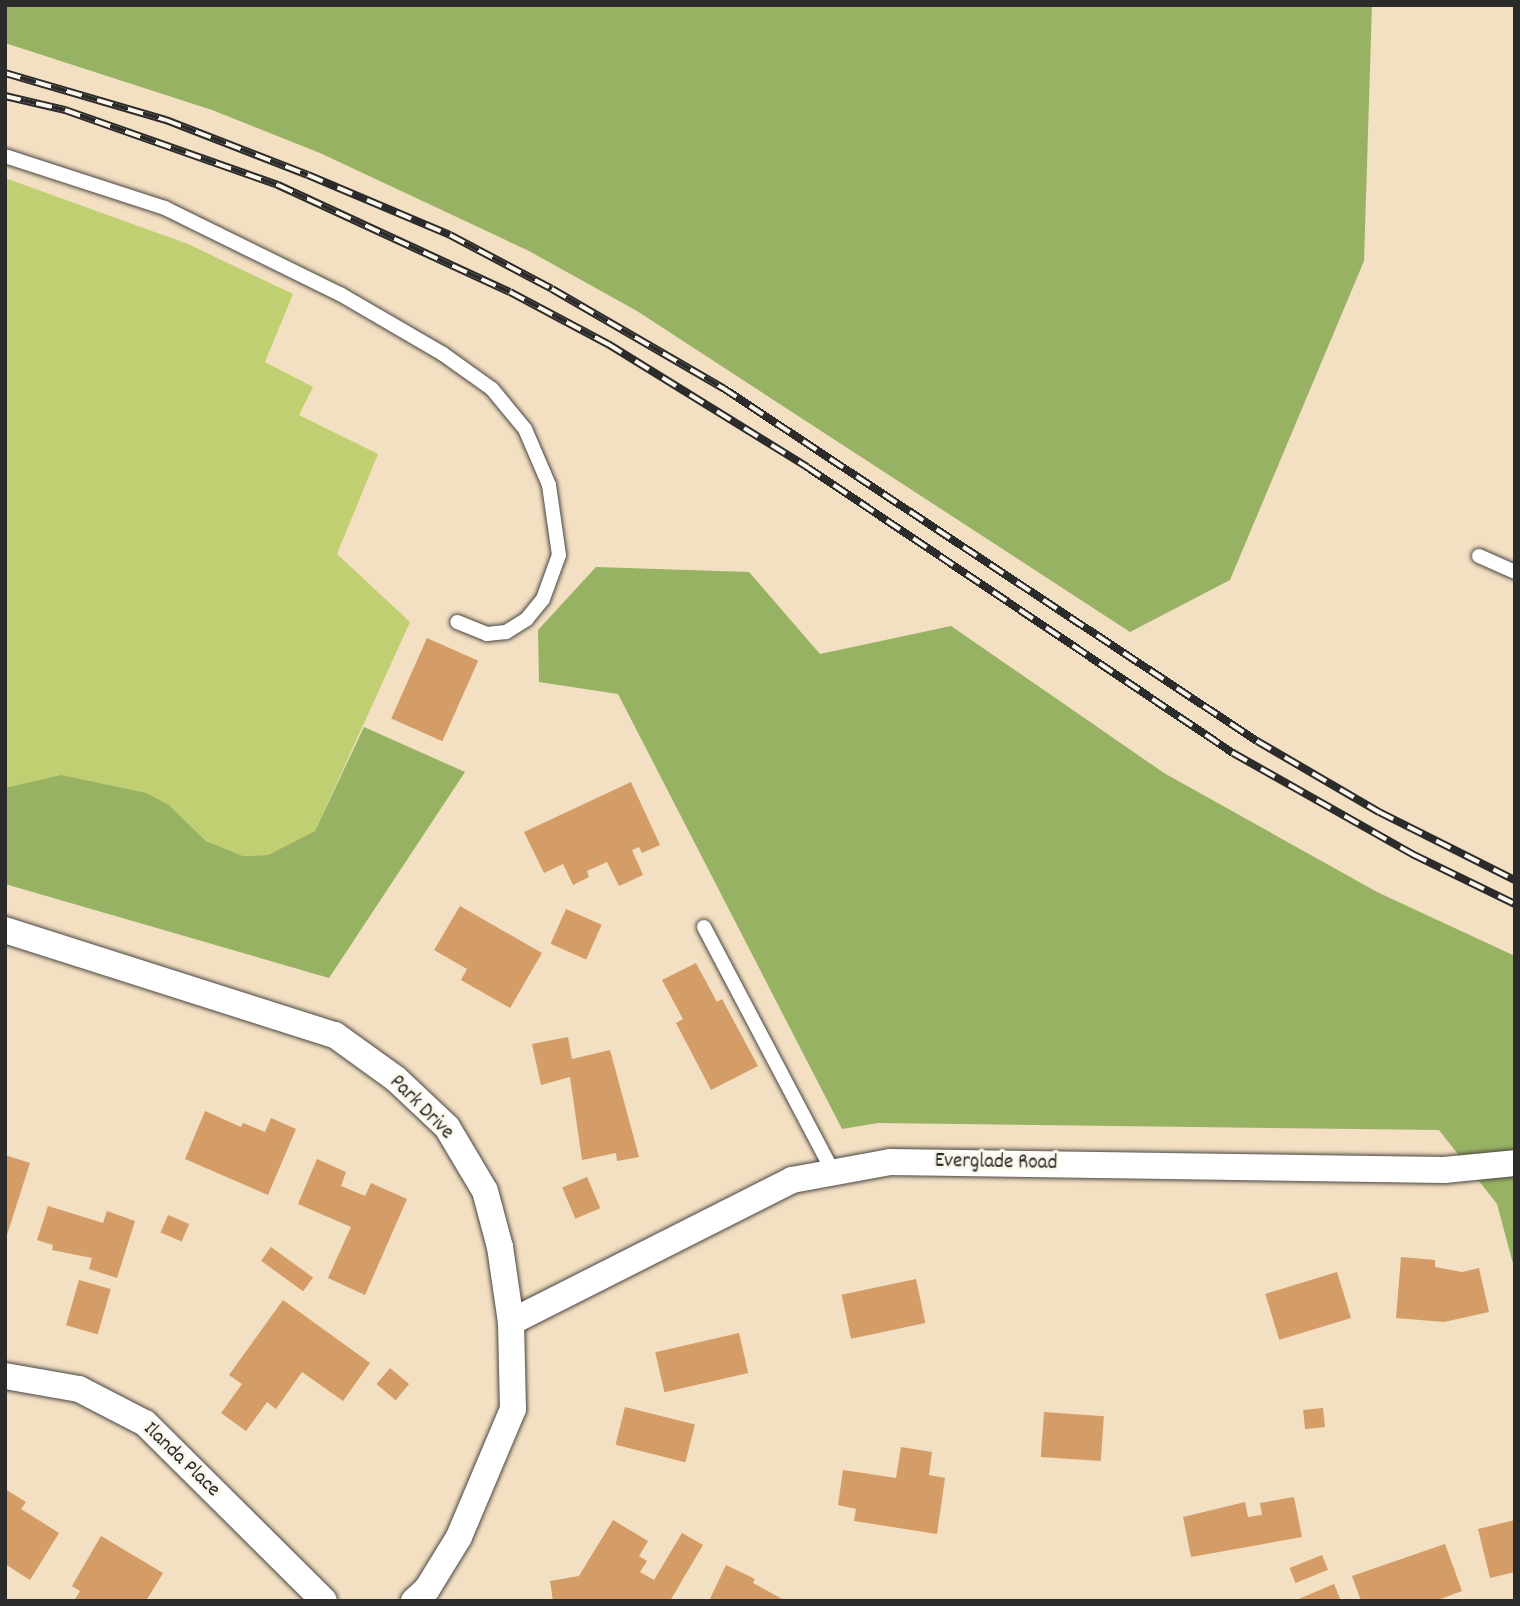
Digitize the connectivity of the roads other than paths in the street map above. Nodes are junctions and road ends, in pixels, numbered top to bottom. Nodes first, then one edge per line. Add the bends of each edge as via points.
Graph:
1 (5, 156) edge
2 (1479, 556) dead end
3 (1515, 572) edge
4 (457, 622) dead end
5 (704, 926) dead end
6 (5, 930) edge
7 (1515, 1163) edge
8 (833, 1172) junction
9 (511, 1322) junction
10 (5, 1376) edge
11 (324, 1601) edge
12 (414, 1601) edge

1 - 4 lane via 165,208 340,294 443,354 492,389 525,429 549,485 559,555 543,599 527,619 506,632 487,634
2 - 3 lane
5 - 8 lane
6 - 9 street, Park Drive via 288,1016 335,1035 396,1079 447,1127 485,1191
7 - 8 street, Everglade Road via 1444,1170 890,1161
8 - 9 street, Everglade Road via 792,1180
9 - 12 street, Park Drive via 513,1409 459,1537 428,1589
10 - 11 street, Ilanda Place via 79,1389 145,1423

